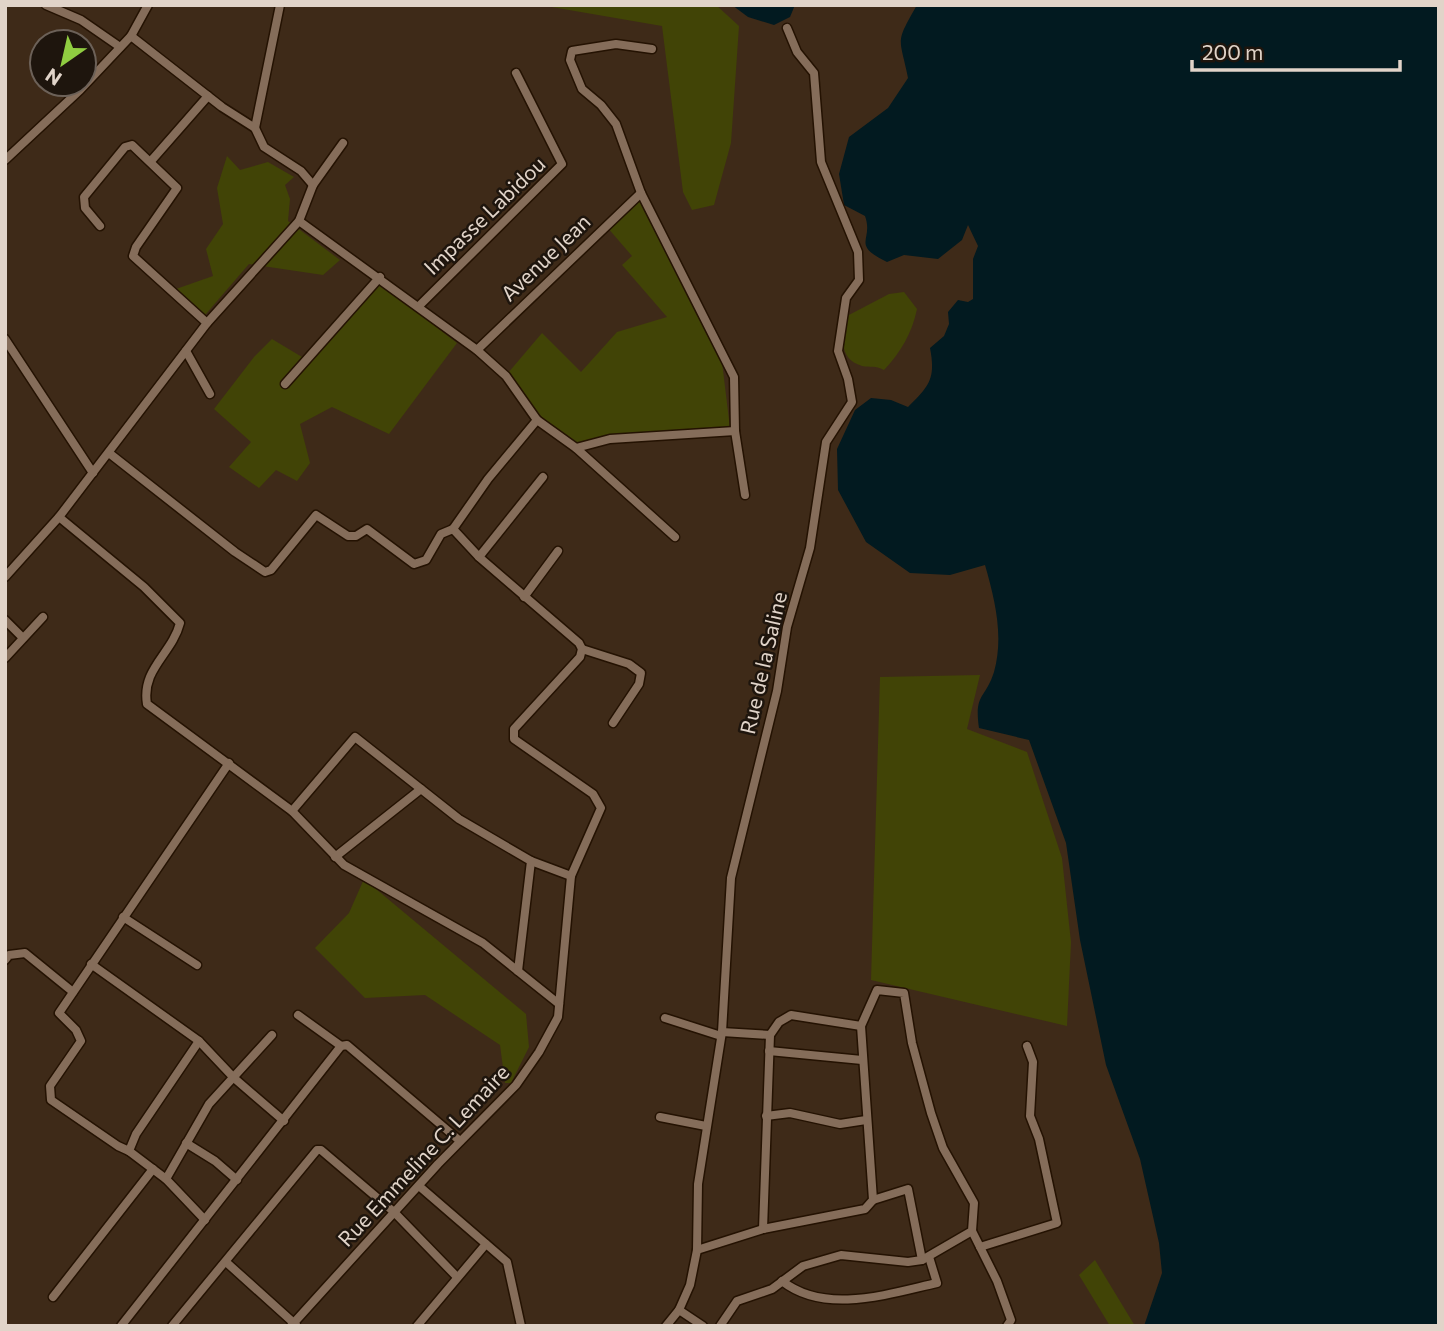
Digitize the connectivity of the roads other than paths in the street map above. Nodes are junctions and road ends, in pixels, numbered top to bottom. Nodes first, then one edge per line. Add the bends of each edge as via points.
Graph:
1 (46, 5) edge
2 (148, 5) edge
3 (280, 5) edge
4 (787, 28) dead end
5 (131, 36) junction
6 (120, 47) junction
7 (652, 50) dead end
8 (516, 73) dead end
9 (208, 96) junction
10 (255, 128) junction
11 (342, 143) dead end
12 (5, 160) edge
13 (151, 160) junction
14 (313, 185) junction
15 (641, 193) junction
16 (299, 221) junction
17 (100, 226) dead end
18 (380, 277) junction
19 (420, 305) junction
20 (207, 323) junction
21 (5, 339) edge
22 (477, 350) junction
23 (186, 351) junction
24 (13, 352) junction
25 (5, 359) edge
26 (285, 384) dead end
27 (210, 394) dead end
28 (537, 420) junction
29 (735, 430) junction
30 (576, 448) junction
31 (109, 453) junction
32 (93, 473) junction
33 (543, 477) dead end
34 (745, 495) dead end
35 (59, 517) junction
36 (453, 529) junction
37 (675, 537) dead end
38 (558, 551) dead end
39 (479, 556) junction
40 (5, 577) edge
41 (524, 597) junction
42 (43, 617) dead end
43 (5, 620) edge
44 (23, 638) junction
45 (582, 649) junction
46 (5, 657) edge
47 (613, 723) dead end
48 (229, 763) junction
49 (421, 789) junction
50 (292, 811) junction
51 (335, 857) junction
52 (531, 861) junction
53 (571, 876) junction
54 (124, 917) junction
55 (5, 960) edge
56 (91, 964) junction
57 (197, 965) dead end
58 (518, 971) junction
59 (73, 992) junction
60 (559, 1004) junction
61 (298, 1015) dead end
62 (665, 1018) dead end
63 (861, 1026) junction
64 (722, 1034) junction
65 (272, 1035) dead end
66 (770, 1035) junction
67 (199, 1041) junction
68 (341, 1046) junction
69 (1027, 1046) dead end
70 (769, 1051) junction
71 (862, 1060) junction
72 (234, 1078) junction
73 (766, 1116) junction
74 (660, 1117) dead end
75 (866, 1120) junction
76 (284, 1121) junction
77 (706, 1126) junction
78 (460, 1141) junction
79 (186, 1143) junction
80 (130, 1151) junction
81 (153, 1169) junction
82 (166, 1179) junction
83 (237, 1180) junction
84 (419, 1186) junction
85 (873, 1200) junction
86 (394, 1212) junction
87 (205, 1220) junction
88 (763, 1228) junction
89 (972, 1231) junction
90 (486, 1244) junction
91 (980, 1247) junction
92 (697, 1250) junction
93 (925, 1259) junction
94 (226, 1262) junction
95 (457, 1277) junction
96 (782, 1281) junction
97 (53, 1297) dead end
98 (679, 1310) junction
99 (178, 1324) edge
100 (294, 1325) edge
101 (121, 1326) edge
102 (417, 1326) edge
103 (521, 1326) edge
104 (666, 1326) edge
105 (704, 1326) edge
106 (720, 1326) edge
107 (1007, 1326) edge

1 - 6 street via 81,20
2 - 5 street
3 - 10 street
4 - 64 street, Rue de la Saline via 797,52 814,73 821,162 858,252 859,281 846,298 838,351 852,402 826,442 810,548 731,878
5 - 6 street
5 - 9 street
6 - 12 street
7 - 15 street via 616,44 572,51 570,60 582,89 616,124
8 - 19 street, Impasse Labidou via 562,164
9 - 10 street
9 - 13 street
10 - 14 street via 264,147
11 - 14 street
13 - 17 street via 128,145 89,190 83,202
13 - 20 street via 177,188 133,256
14 - 16 street
15 - 22 street, Avenue Jean
15 - 29 street via 734,377
16 - 18 street
16 - 20 street
18 - 19 street
18 - 26 street
19 - 22 street
20 - 23 street
21 - 24 street
22 - 28 street via 506,376
23 - 27 street
23 - 31 street
24 - 25 street
24 - 32 street
28 - 30 street
28 - 36 street
29 - 30 street via 610,439
29 - 34 street
30 - 37 street
31 - 32 street
31 - 36 street via 265,572 316,515 348,536 367,529 414,565 426,560 441,534
32 - 35 street
33 - 39 street
35 - 40 street
35 - 48 street via 180,623 150,672 145,689 148,704
36 - 39 street
38 - 41 street
39 - 41 street
41 - 45 street
42 - 44 street
43 - 44 street
44 - 46 street
45 - 47 street via 629,664 640,673 639,684
45 - 53 street, Rue Emmeline C. Lemaire via 580,657 514,729 516,744 599,801 601,808
48 - 50 street
48 - 54 street
49 - 50 street via 355,737
49 - 51 street
49 - 52 street via 459,819
50 - 51 street
51 - 58 street via 365,878 443,918
52 - 53 street
52 - 58 street
53 - 60 street, Rue Emmeline C. Lemaire
54 - 56 street
54 - 57 street
55 - 59 street via 25,953
56 - 59 street
56 - 67 street
58 - 60 street
59 - 80 street via 59,1013 80,1041 50,1086 51,1100
60 - 78 street, Rue Emmeline C. Lemaire via 558,1017 524,1076
61 - 68 street
62 - 64 street
63 - 66 street via 791,1016 779,1022
63 - 71 street
63 - 89 street via 877,990 904,993 931,1113 943,1148 974,1203
64 - 66 street
64 - 77 street, Rue de la Saline
65 - 72 street
66 - 70 street
67 - 72 street
67 - 80 street via 136,1134
68 - 76 street
68 - 78 street via 347,1045
69 - 91 street via 1033,1062 1030,1116 1056,1223
70 - 71 street
70 - 73 street
71 - 75 street
72 - 76 street
72 - 79 street via 209,1104
73 - 75 street via 790,1113 839,1124
73 - 88 street
74 - 77 street
75 - 85 street
76 - 83 street
77 - 92 street, Rue de la Saline via 698,1184
78 - 84 street, Rue Emmeline C. Lemaire
79 - 82 street
79 - 83 street
80 - 81 street
81 - 82 street
81 - 97 street
82 - 87 street
83 - 87 street
84 - 86 street, Rue Emmeline C. Lemaire
84 - 90 street
85 - 88 street via 865,1209
85 - 93 street via 908,1189
86 - 94 street via 317,1150
86 - 95 street
86 - 100 street, Rue Emmeline C. Lemaire
87 - 101 street
88 - 92 street
89 - 91 street
89 - 93 street
90 - 95 street
90 - 103 street via 507,1262
91 - 107 street via 1011,1320
92 - 98 street, Rue de la Saline
93 - 96 street via 908,1262 841,1255 803,1266
93 - 96 street via 937,1283 883,1295 804,1296
94 - 99 street
94 - 100 street
95 - 102 street
96 - 106 street via 737,1301
98 - 104 street, Rue de la Saline
98 - 105 street

